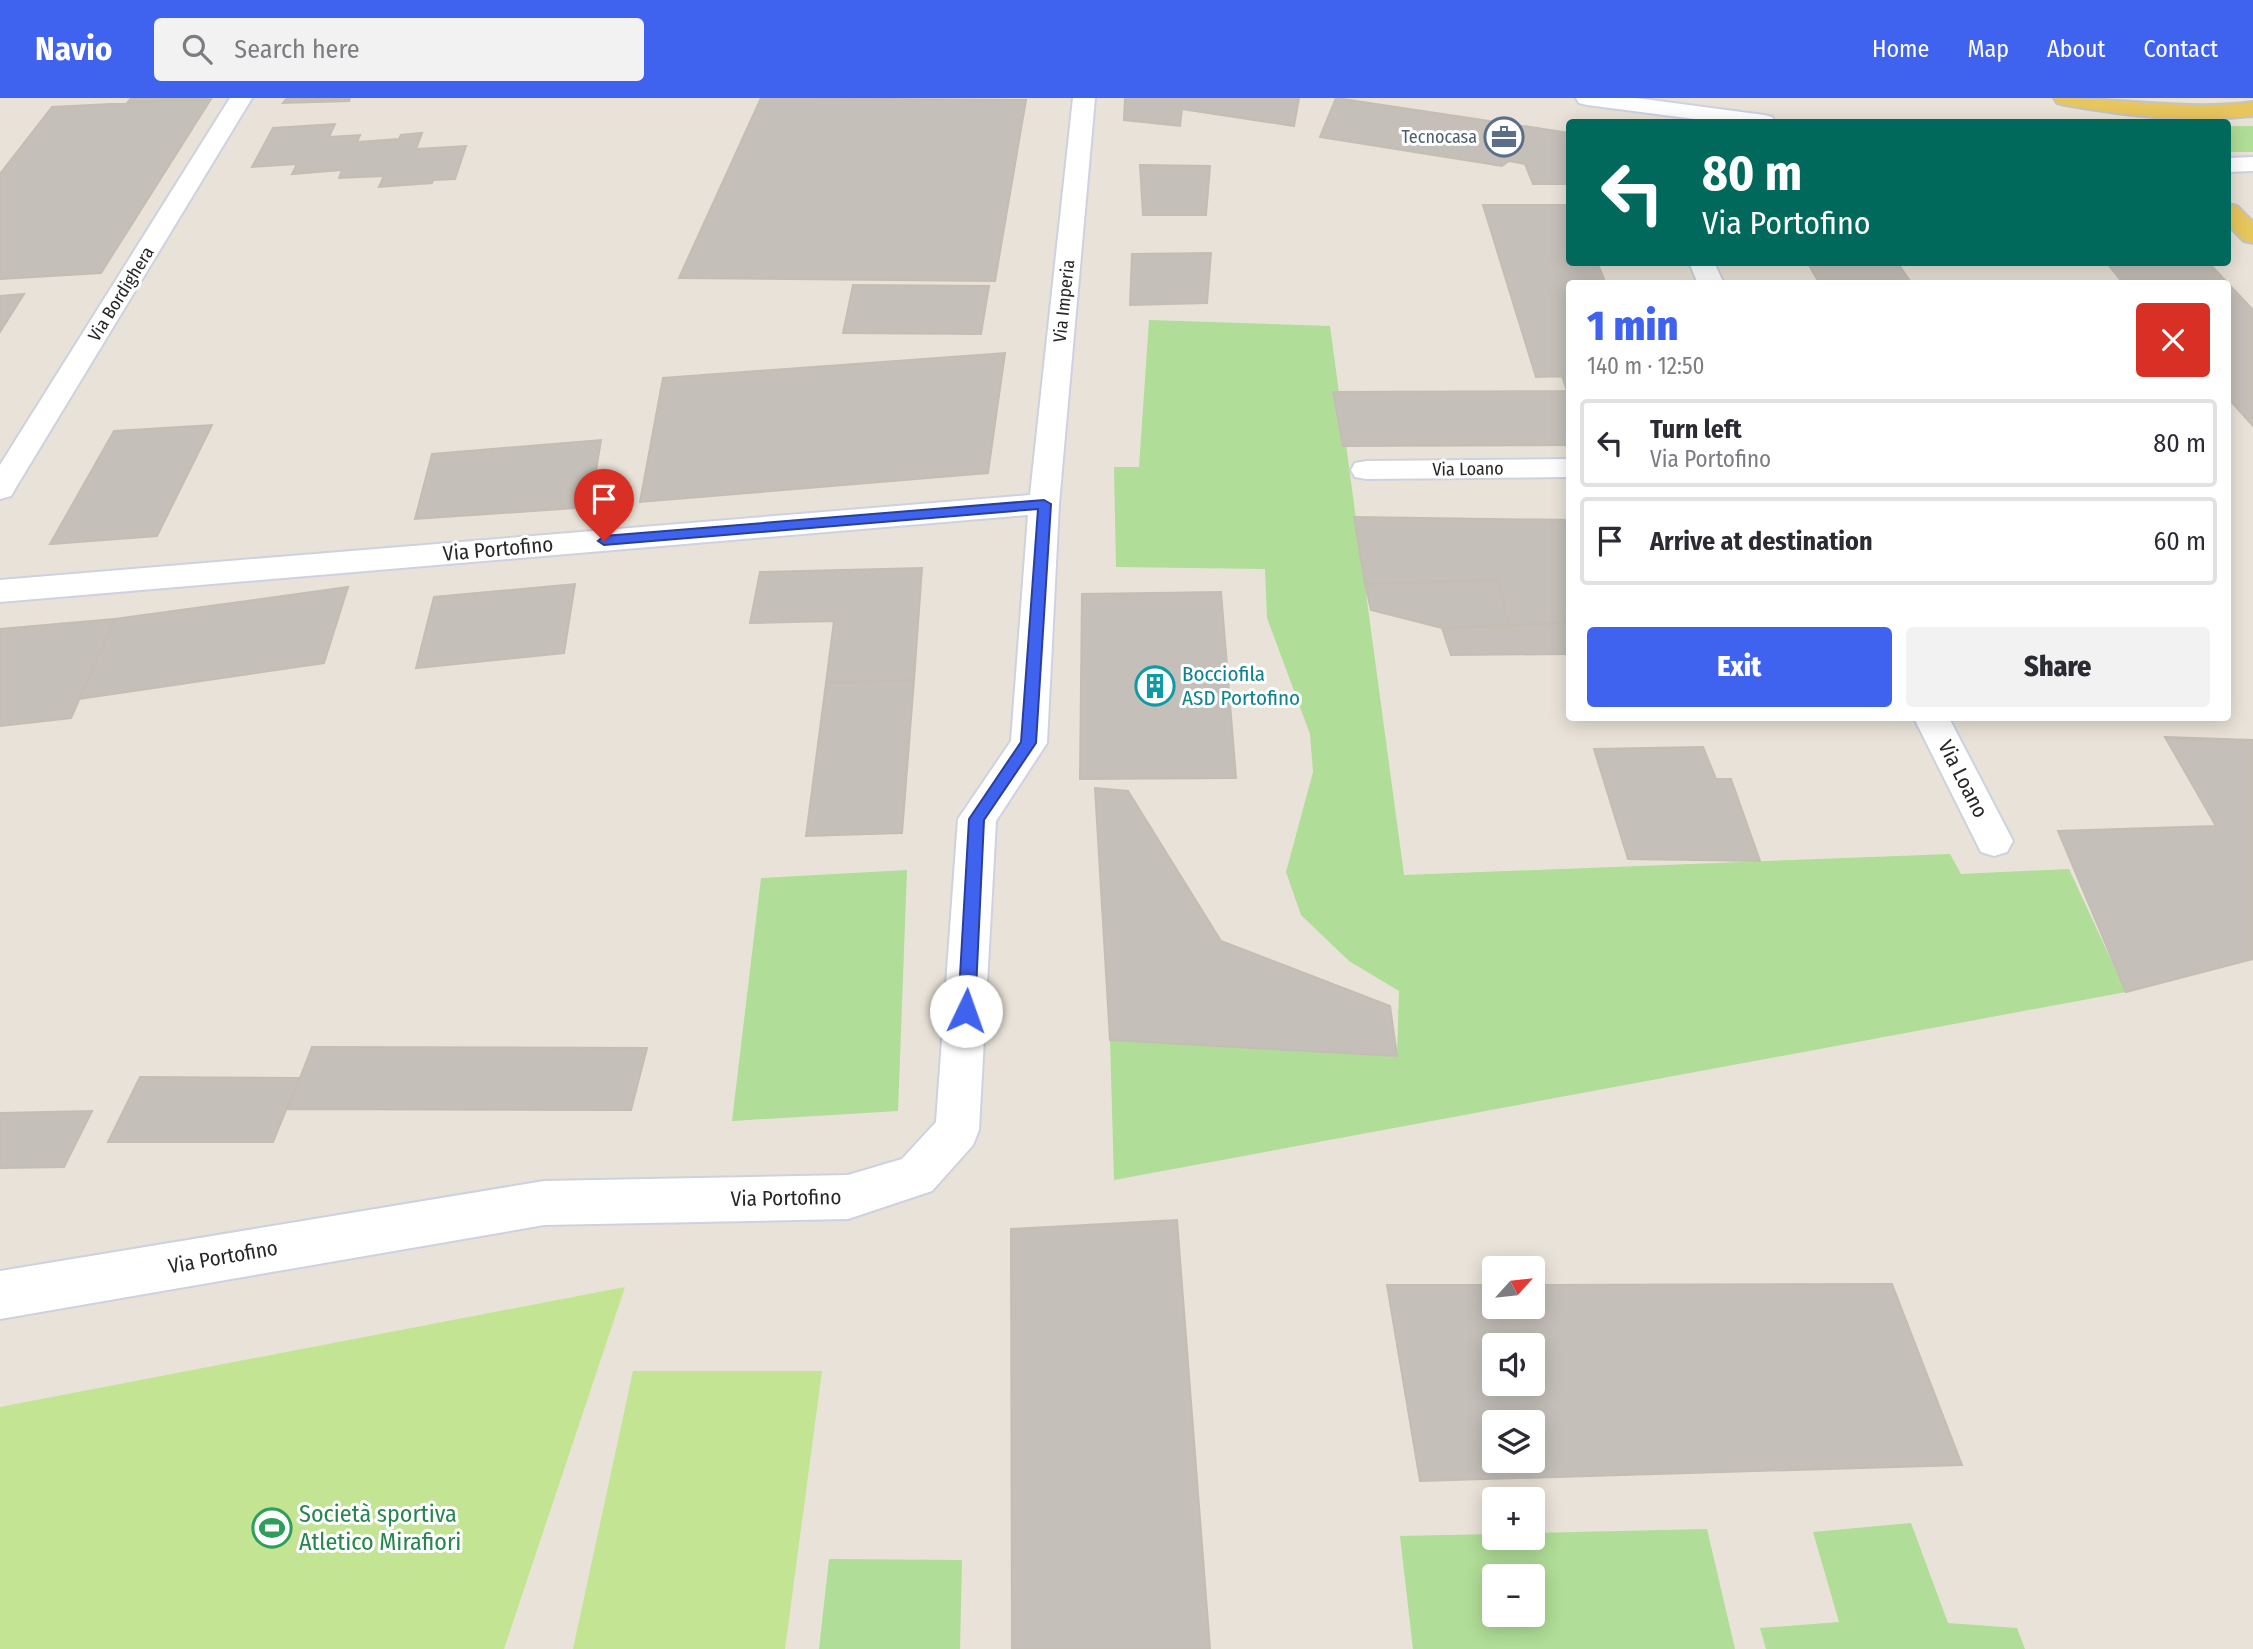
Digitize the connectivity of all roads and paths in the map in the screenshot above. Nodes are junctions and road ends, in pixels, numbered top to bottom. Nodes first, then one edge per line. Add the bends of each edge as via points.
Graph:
1 (241, 98) edge
2 (1084, 98) edge
3 (1587, 98) edge
4 (2054, 98) edge
5 (2065, 98) edge
6 (2253, 108) edge
7 (1624, 113) edge
8 (1717, 119) edge
9 (2105, 119) edge
10 (2253, 164) edge
11 (2231, 165) edge
12 (2231, 214) edge
13 (2253, 236) edge
14 (1566, 468) edge
15 (1366, 470) dead end
16 (0, 489) edge
17 (1044, 504) junction
18 (0, 590) edge
19 (1934, 721) edge
20 (1994, 841) dead end
21 (0, 1295) edge

1 - 16 street, Via Bordighera
2 - 17 street, Via Imperia
3 - 7 street
4 - 9 main road
5 - 6 main road via 2162,113
7 - 8 street
10 - 11 street
12 - 13 main road
14 - 15 street, Via Loano
17 - 18 street, Via Portofino
17 - 21 street, Via Portofino via 1028,743 977,819 957,1130 916,1176 849,1197 544,1203
19 - 20 street, Via Loano

